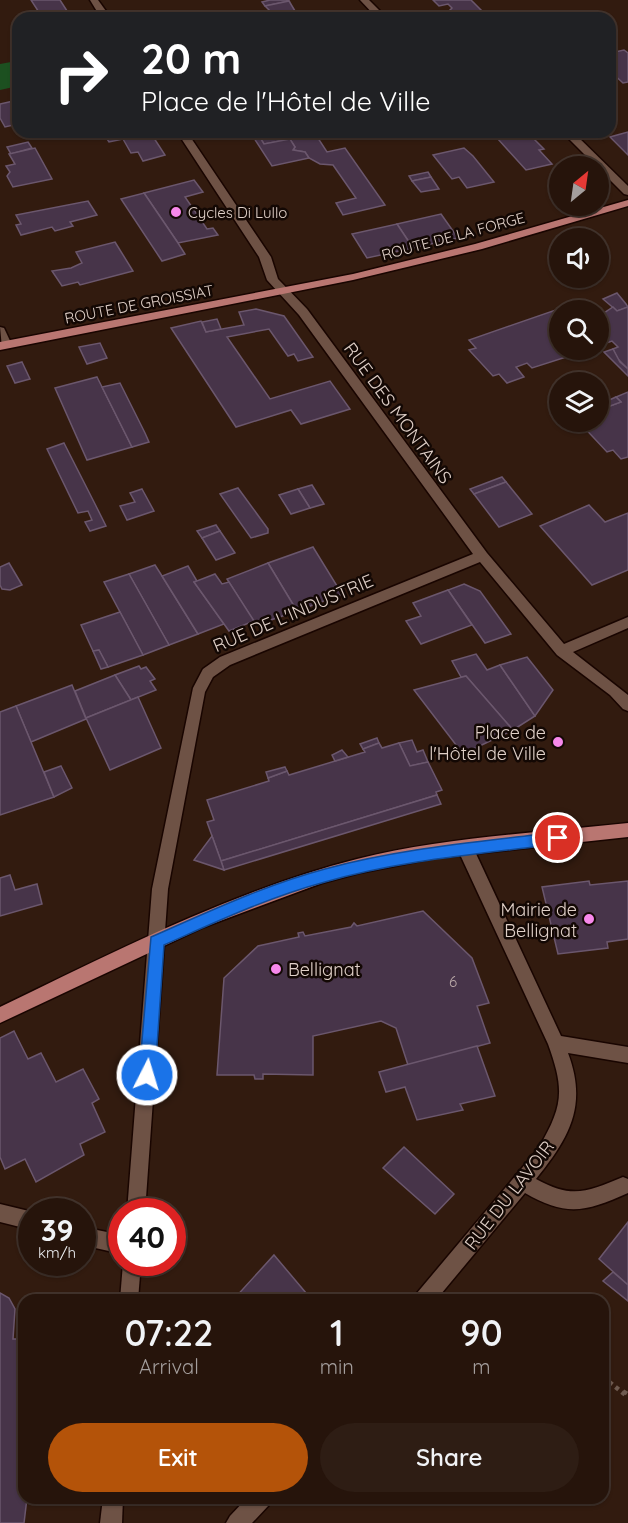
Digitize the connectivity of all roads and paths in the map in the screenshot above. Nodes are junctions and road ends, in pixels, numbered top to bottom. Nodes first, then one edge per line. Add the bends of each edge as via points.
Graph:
1 (364, 0) edge
2 (376, 12) edge
3 (186, 138) edge
4 (573, 138) edge
5 (628, 192) edge
6 (628, 203) edge
7 (284, 292) junction
8 (0, 331) edge
9 (3, 346) edge
10 (482, 556) junction
11 (628, 622) edge
12 (562, 651) junction
13 (628, 705) edge
14 (628, 830) edge
15 (465, 848) junction
16 (156, 941) junction
17 (0, 1015) edge
18 (556, 1043) junction
19 (628, 1055) edge
20 (522, 1181) junction
21 (623, 1186) dead end
22 (137, 1198) edge
23 (0, 1212) edge
24 (18, 1217) edge
25 (131, 1276) edge
26 (129, 1294) edge
27 (429, 1294) edge
28 (609, 1382) edge
29 (628, 1388) edge
30 (626, 1395) edge
31 (113, 1504) edge
32 (256, 1504) edge
33 (111, 1523) edge
34 (237, 1523) edge

1 - 2 street
3 - 7 street, RUE DES MONTAINS
4 - 5 street
6 - 7 main road, ROUTE DE LA FORGE via 478,247
7 - 9 main road, ROUTE DE GROISSIAT
7 - 10 street, RUE DES MONTAINS via 303,312
8 - 9 street
10 - 12 street, RUE DES MONTAINS
10 - 16 street, RUE DE L'INDUSTRIE via 264,643 208,673 198,692 160,889
11 - 12 street
12 - 13 street, RUE DES MONTAINS
14 - 15 main road
15 - 16 main road via 324,875
15 - 18 street, RUE DU LAVOIR
16 - 17 main road
16 - 22 street, RUE DE L'INDUSTRIE
18 - 19 street
18 - 20 street, RUE DU LAVOIR via 566,1070 569,1102 561,1127
20 - 21 street via 564,1202 593,1200
20 - 27 street, RUE DU LAVOIR
23 - 24 street
25 - 26 street
28 - 30 path
29 - 30 path
31 - 33 street
32 - 34 street

